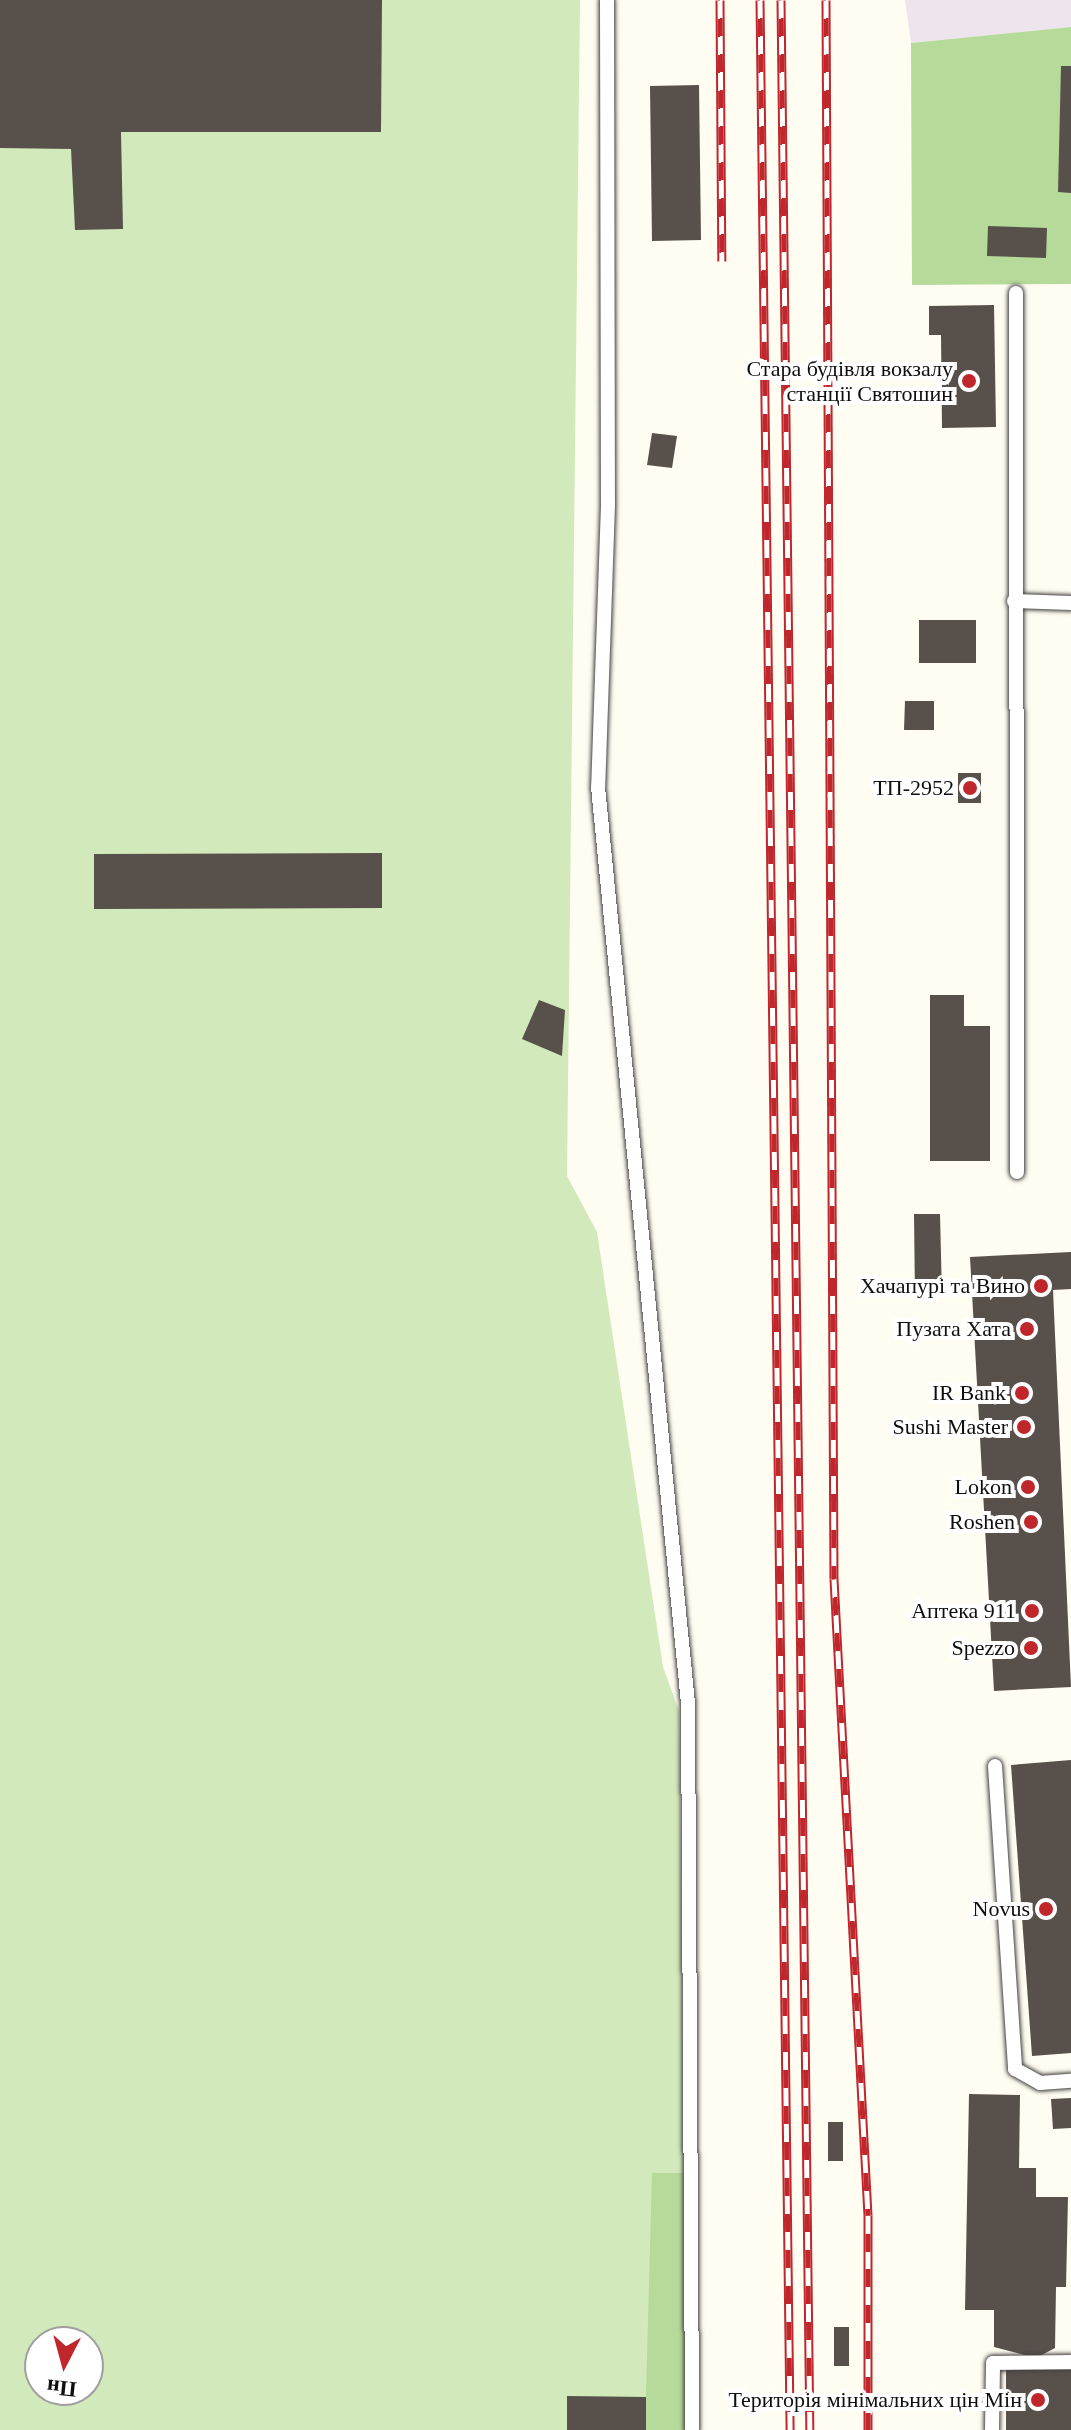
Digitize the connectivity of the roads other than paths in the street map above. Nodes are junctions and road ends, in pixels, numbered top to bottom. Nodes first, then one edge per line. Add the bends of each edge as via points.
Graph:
1 (607, 0) edge
2 (1016, 293) dead end
3 (1014, 601) junction
4 (1071, 603) edge
5 (1017, 1172) dead end
6 (995, 1766) dead end
7 (1071, 2081) edge
8 (1071, 2362) edge
9 (692, 2430) edge
10 (992, 2430) edge

1 - 9 lane via 608,505 598,787 688,1703
2 - 3 lane
3 - 4 lane
3 - 5 lane
6 - 7 lane via 1015,2069 1040,2083
8 - 10 lane via 993,2363

